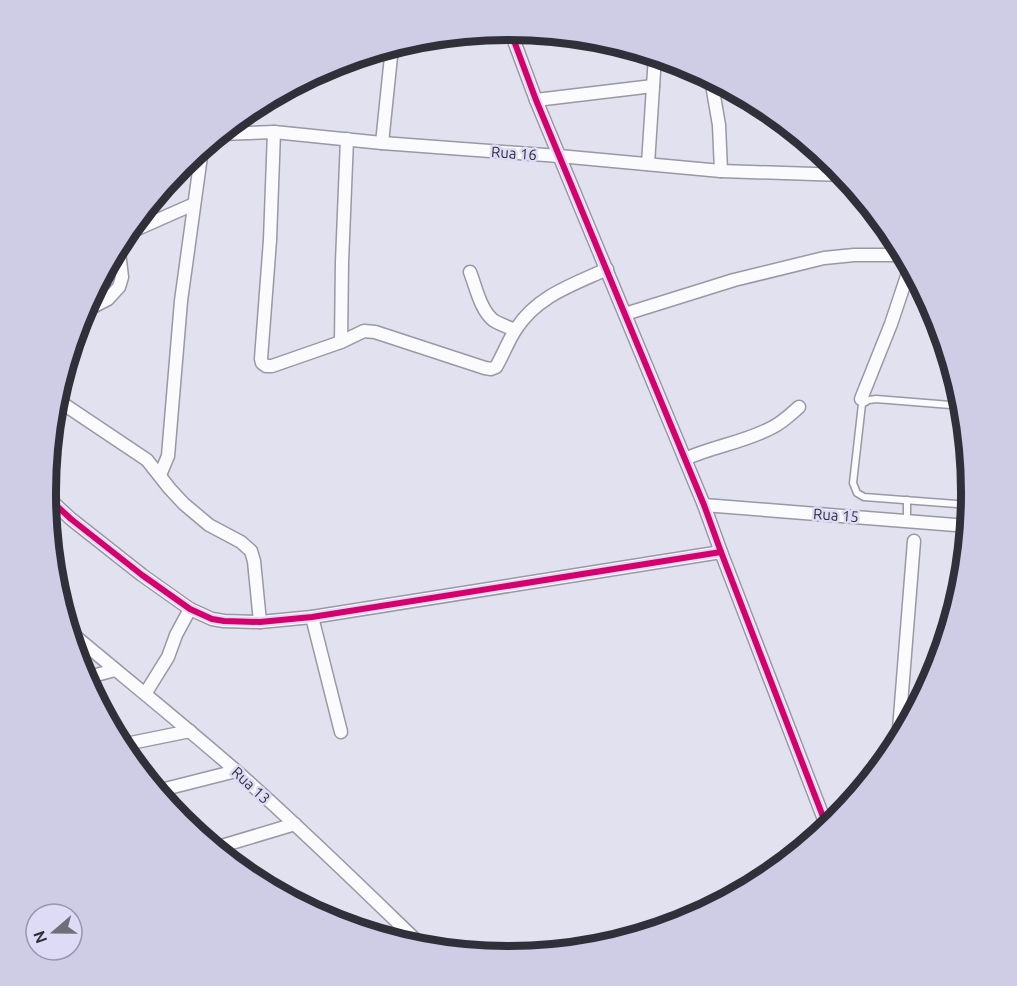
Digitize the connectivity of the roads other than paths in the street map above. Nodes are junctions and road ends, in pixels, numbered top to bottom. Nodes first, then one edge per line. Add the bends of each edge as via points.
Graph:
1 (514, 40) edge
2 (391, 56) edge
3 (655, 65) edge
4 (653, 86) junction
5 (713, 89) edge
6 (536, 100) junction
7 (274, 132) junction
8 (234, 133) edge
9 (346, 139) junction
10 (382, 143) junction
11 (560, 156) junction
12 (200, 162) edge
13 (648, 164) junction
14 (721, 171) junction
15 (827, 173) edge
16 (194, 204) junction
17 (144, 226) edge
18 (893, 255) edge
19 (120, 262) edge
20 (607, 269) junction
21 (470, 272) dead end
22 (906, 278) edge
23 (97, 304) edge
24 (625, 314) junction
25 (515, 330) junction
26 (341, 342) junction
27 (861, 399) dead end
28 (65, 405) edge
29 (952, 405) edge
30 (799, 407) dead end
31 (685, 459) junction
32 (160, 475) junction
33 (907, 500) junction
34 (961, 504) edge
35 (704, 505) junction
36 (56, 506) edge
37 (907, 520) junction
38 (960, 525) edge
39 (915, 541) dead end
40 (721, 552) junction
41 (190, 609) junction
42 (312, 617) junction
43 (260, 622) junction
44 (81, 641) edge
45 (115, 670) junction
46 (95, 675) edge
47 (146, 694) junction
48 (900, 719) edge
49 (190, 731) junction
50 (341, 732) dead end
51 (132, 744) edge
52 (236, 771) junction
53 (166, 789) edge
54 (823, 817) edge
55 (295, 825) junction
56 (225, 845) edge
57 (410, 935) edge

1 - 6 street
2 - 10 street
3 - 4 street
4 - 6 street
4 - 13 street
5 - 14 street
6 - 11 street
7 - 8 street, Rua 16
7 - 9 street, Rua 16
7 - 26 street via 261,363 272,366
9 - 10 street, Rua 16
9 - 26 street
10 - 11 street, Rua 16
11 - 13 street, Rua 16
11 - 20 street
12 - 16 street
13 - 14 street, Rua 16
14 - 15 street, Rua 16
16 - 17 street
16 - 32 street via 168,456
18 - 24 street via 824,258 734,280
19 - 23 street via 119,287
20 - 24 street
20 - 25 street via 540,302
21 - 25 street via 488,314
22 - 27 street
24 - 31 street
25 - 26 street via 496,367 491,369 375,332 364,331
28 - 32 street via 147,460
29 - 33 lane via 876,399 862,404 853,483 857,493
30 - 31 street via 766,430
31 - 35 street
32 - 43 street via 184,504 209,525 251,551
33 - 34 lane
33 - 37 lane
35 - 37 street, Rua 15
35 - 40 street
36 - 41 street via 142,576
37 - 38 street, Rua 15
39 - 48 street
40 - 42 street
40 - 54 street
41 - 43 street via 212,619
41 - 47 street
42 - 43 street
42 - 50 street
44 - 45 street, Rua 13
45 - 46 street
45 - 47 street, Rua 13
47 - 49 street, Rua 13
49 - 51 street
49 - 52 street, Rua 13
52 - 53 street
52 - 55 street, Rua 13
55 - 56 street
55 - 57 street, Rua 13

